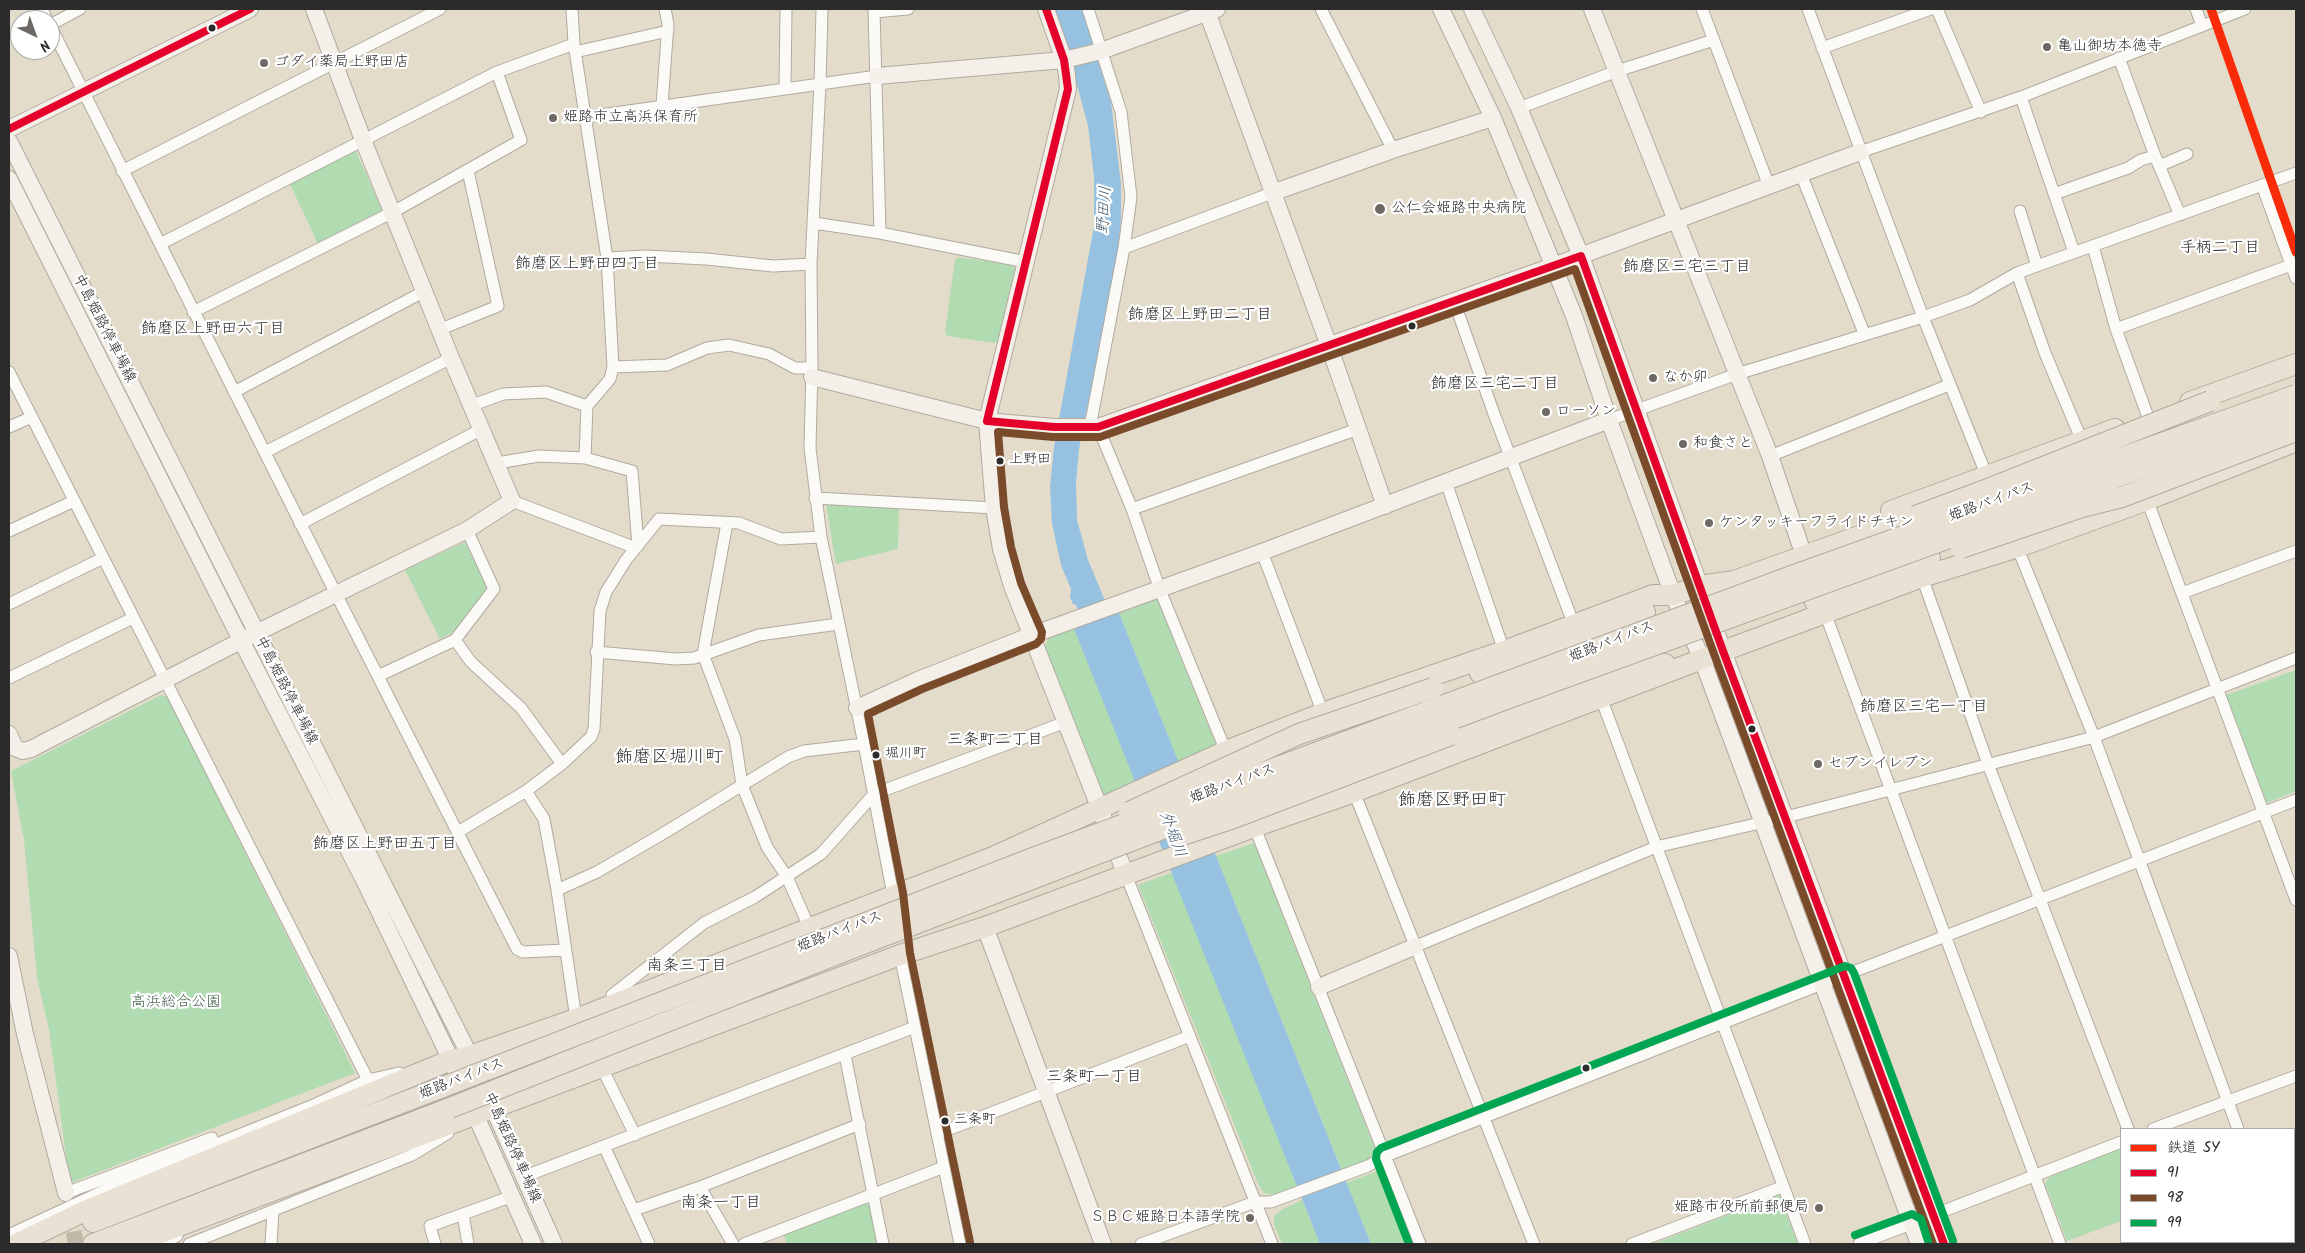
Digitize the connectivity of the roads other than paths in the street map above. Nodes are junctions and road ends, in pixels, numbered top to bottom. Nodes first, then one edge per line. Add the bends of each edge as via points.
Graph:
1 (80, 9) edge
2 (250, 9) edge
3 (314, 9) edge
4 (440, 9) edge
5 (572, 9) edge
6 (666, 9) edge
7 (786, 9) edge
8 (822, 9) edge
9 (908, 9) edge
10 (1046, 9) edge
11 (1088, 9) edge
12 (1322, 9) edge
13 (1441, 9) edge
14 (1472, 9) edge
15 (1592, 9) edge
16 (1702, 9) edge
17 (1808, 9) edge
18 (1931, 9) edge
19 (1937, 9) edge
20 (2196, 9) edge
21 (2244, 9) edge
22 (874, 10) edge
23 (1210, 10) edge
24 (60, 20) edge
25 (2202, 26) junction
26 (668, 31) junction
27 (1714, 40) junction
28 (60, 45) edge
29 (575, 48) junction
30 (1822, 48) junction
31 (1100, 51) junction
32 (2120, 58) junction
33 (1064, 60) junction
34 (333, 63) junction
35 (1618, 71) junction
36 (497, 72) junction
37 (877, 76) junction
38 (820, 84) junction
39 (784, 89) junction
40 (83, 90) junction
41 (2022, 97) junction
42 (662, 105) junction
43 (1519, 108) junction
44 (1981, 112) junction
45 (586, 117) junction
46 (1493, 118) junction
47 (9, 129) edge
48 (363, 140) junction
49 (9, 141) edge
50 (1393, 150) junction
51 (1860, 152) junction
52 (2187, 154) dead end
53 (2157, 161) junction
54 (122, 171) junction
55 (468, 171) junction
56 (2296, 172) edge
57 (1801, 174) junction
58 (9, 179) edge
59 (2262, 185) junction
60 (1769, 186) junction
61 (1272, 192) junction
62 (2054, 194) junction
63 (2020, 211) dead end
64 (393, 212) junction
65 (2180, 215) junction
66 (1678, 221) junction
67 (814, 223) junction
68 (880, 233) junction
69 (160, 244) junction
70 (2092, 246) junction
71 (1124, 248) junction
72 (2074, 252) junction
73 (1580, 256) junction
74 (607, 258) junction
75 (1026, 262) junction
76 (811, 264) junction
77 (2291, 265) junction
78 (1553, 266) junction
79 (2036, 266) junction
80 (2017, 273) junction
81 (2296, 278) edge
82 (425, 291) junction
83 (1454, 301) junction
84 (193, 312) junction
85 (1922, 317) junction
86 (441, 329) junction
87 (2116, 329) junction
88 (1864, 334) junction
89 (1329, 346) junction
90 (451, 358) junction
91 (2296, 364) edge
92 (613, 367) junction
93 (2296, 371) edge
94 (9, 372) edge
95 (812, 373) junction
96 (1737, 374) junction
97 (2296, 384) edge
98 (1949, 385) junction
99 (234, 392) junction
100 (2296, 395) edge
101 (473, 405) junction
102 (587, 406) junction
103 (1636, 410) junction
104 (2296, 412) edge
105 (32, 417) junction
106 (2148, 417) junction
107 (987, 420) junction
108 (1609, 420) junction
109 (2296, 420) edge
110 (9, 427) edge
111 (1094, 427) junction
112 (2120, 427) junction
113 (482, 429) junction
114 (1358, 430) junction
115 (2296, 431) edge
116 (2082, 441) junction
117 (2296, 441) edge
118 (265, 452) junction
119 (1510, 456) junction
120 (1770, 456) junction
121 (2069, 457) junction
122 (585, 458) junction
123 (497, 463) junction
124 (1986, 476) junction
125 (1446, 482) junction
126 (815, 498) junction
127 (2147, 500) junction
128 (74, 501) junction
129 (512, 501) junction
130 (1385, 506) junction
131 (2082, 506) junction
132 (994, 508) junction
133 (1132, 509) junction
134 (727, 523) junction
135 (300, 524) junction
136 (467, 530) junction
137 (9, 531) edge
138 (821, 537) junction
139 (1800, 544) junction
140 (637, 547) junction
141 (2018, 547) junction
142 (2296, 551) edge
143 (1262, 552) junction
144 (104, 558) junction
145 (1922, 577) junction
146 (1700, 586) junction
147 (1160, 590) junction
148 (2182, 593) junction
149 (336, 594) junction
150 (1673, 595) junction
151 (9, 604) edge
152 (1825, 613) junction
153 (134, 618) junction
154 (838, 624) junction
155 (1574, 625) junction
156 (256, 633) junction
157 (1032, 635) junction
158 (455, 640) junction
159 (242, 642) junction
160 (1504, 651) junction
161 (1723, 651) junction
162 (596, 652) junction
163 (703, 654) junction
164 (2296, 658) edge
165 (1702, 659) junction
166 (378, 676) junction
167 (9, 678) edge
168 (165, 680) junction
169 (2219, 688) junction
170 (1601, 698) junction
171 (856, 708) junction
172 (1323, 713) junction
173 (1066, 722) junction
174 (9, 734) edge
175 (2094, 737) junction
176 (864, 744) junction
177 (1220, 755) junction
178 (562, 764) junction
179 (1988, 764) junction
180 (742, 785) junction
181 (1891, 790) junction
182 (526, 791) junction
183 (1354, 792) junction
184 (874, 794) junction
185 (2296, 800) edge
186 (1109, 806) junction
187 (2264, 812) junction
188 (1786, 817) junction
189 (1762, 822) junction
190 (1254, 827) junction
191 (458, 832) junction
192 (1656, 847) junction
193 (1103, 852) junction
194 (1030, 860) junction
195 (2140, 861) junction
196 (1126, 875) junction
197 (787, 877) junction
198 (557, 890) junction
199 (893, 895) junction
200 (2296, 900) edge
201 (2041, 901) junction
202 (809, 927) junction
203 (985, 927) junction
204 (1945, 938) junction
205 (1416, 946) junction
206 (565, 950) junction
207 (900, 955) junction
208 (9, 956) edge
209 (1845, 976) junction
210 (1822, 984) junction
211 (1319, 987) junction
212 (614, 1004) junction
213 (576, 1019) junction
214 (1723, 1024) junction
215 (915, 1027) junction
216 (1190, 1036) junction
217 (845, 1055) junction
218 (461, 1058) junction
219 (601, 1066) junction
220 (2296, 1076) edge
221 (368, 1080) junction
222 (1046, 1092) junction
223 (2228, 1100) junction
224 (316, 1104) junction
225 (494, 1108) junction
226 (475, 1116) junction
227 (1483, 1119) junction
228 (860, 1124) junction
229 (2128, 1128) edge
230 (2156, 1128) edge
231 (2238, 1128) edge
232 (635, 1134) junction
233 (937, 1134) junction
234 (2120, 1142) edge
235 (604, 1146) junction
236 (1386, 1156) junction
237 (194, 1166) junction
238 (944, 1167) junction
239 (2034, 1175) junction
240 (523, 1177) junction
241 (127, 1180) junction
242 (1782, 1186) junction
243 (700, 1187) junction
244 (66, 1193) joint
245 (873, 1194) junction
246 (510, 1196) junction
247 (1255, 1202) junction
248 (234, 1206) junction
249 (634, 1210) junction
250 (273, 1211) junction
251 (463, 1214) junction
252 (1934, 1215) junction
253 (1912, 1224) junction
254 (9, 1235) edge
255 (37, 1236) edge
256 (16, 1244) edge
257 (93, 1244) edge
258 (132, 1244) edge
259 (160, 1244) edge
260 (189, 1244) edge
261 (271, 1244) edge
262 (436, 1244) edge
263 (468, 1244) edge
264 (533, 1244) edge
265 (554, 1244) edge
266 (649, 1244) edge
267 (733, 1244) edge
268 (744, 1244) edge
269 (883, 1244) edge
270 (960, 1244) edge
271 (1103, 1244) edge
272 (1141, 1244) edge
273 (1272, 1244) edge
274 (1420, 1244) edge
275 (1534, 1244) edge
276 (1632, 1244) edge
277 (1805, 1244) edge
278 (1859, 1244) edge
279 (1919, 1244) edge
280 (1944, 1244) edge
281 (2060, 1244) edge

1 - 24 street
2 - 40 street
3 - 34 street
4 - 34 street
5 - 29 street
6 - 26 street
7 - 39 street
8 - 38 street
9 - 22 street
10 - 33 street
11 - 31 street
12 - 50 street
13 - 46 street
14 - 43 street
15 - 35 street
16 - 27 street
17 - 30 street
18 - 30 street
19 - 44 street
20 - 25 street
21 - 25 street
22 - 37 street
23 - 31 street
23 - 61 street
25 - 32 street
26 - 29 street
26 - 42 street
27 - 35 street
27 - 60 street
28 - 40 street
29 - 36 street
29 - 45 street
30 - 51 street
31 - 33 street
31 - 71 street via 1121,112 1131,197
32 - 41 street
32 - 53 street
33 - 37 street
33 - 75 street via 1068,89
34 - 48 street
34 - 54 street
35 - 43 street
35 - 66 street
36 - 48 street
36 - 55 street via 521,140
37 - 38 street
37 - 68 street
38 - 39 street
38 - 67 street
39 - 42 street
40 - 47 street
40 - 54 street
41 - 44 street
41 - 62 street
42 - 45 street
43 - 73 street
44 - 51 street
45 - 74 street
46 - 50 street
46 - 78 street
48 - 64 street
48 - 69 street
49 - 156 street, 中島姫路停車場線
50 - 61 street
51 - 57 street
51 - 85 street
52 - 53 street
53 - 62 street via 2141,160 2128,168
53 - 65 street
54 - 69 street
55 - 64 street
55 - 86 street via 498,306
56 - 59 street
57 - 60 street
57 - 88 street
58 - 159 street, 中島姫路停車場線
59 - 65 street
59 - 77 street
60 - 66 street
61 - 71 street
61 - 89 street
62 - 72 street
63 - 79 street
64 - 82 street
64 - 84 street
65 - 70 street
66 - 73 street
66 - 96 street
67 - 68 street
67 - 76 street
68 - 75 street
69 - 84 street
70 - 72 street
70 - 87 street
71 - 111 street
72 - 79 street
73 - 78 street
73 - 103 street
74 - 76 street via 646,256 773,266
74 - 92 street
75 - 107 street
76 - 95 street
77 - 81 street
77 - 87 street
78 - 83 street
78 - 108 street via 1574,316
79 - 80 street
80 - 85 street via 1970,300
80 - 116 street via 2045,353
82 - 86 street
82 - 99 street
83 - 89 street
83 - 119 street
84 - 99 street
85 - 88 street
85 - 98 street
86 - 90 street
87 - 106 street
88 - 96 street
89 - 111 street
89 - 114 street
90 - 101 street
90 - 118 street
91 - 106 highway
92 - 95 street via 667,365 707,348 729,345 769,354
92 - 102 street via 610,379
93 - 121 highway, bridge
94 - 105 street
95 - 107 street
95 - 126 street via 810,448
96 - 103 street
96 - 120 street
97 - 121 highway, bridge via 2123,443
98 - 120 street
98 - 124 street
99 - 118 street
100 - 194 highway, 姫路バイパス, bridge via 1794,574
101 - 102 street via 503,394 546,392
101 - 113 street
102 - 122 street
103 - 108 street
103 - 146 street
104 - 193 highway, 姫路バイパス, bridge via 1512,697
105 - 110 street
105 - 128 street
106 - 112 highway
107 - 111 street via 1054,427
107 - 132 street
108 - 119 street
108 - 150 street
109 - 131 highway, bridge
111 - 133 street
112 - 116 highway
112 - 127 street
113 - 123 street
113 - 135 street
114 - 130 street
114 - 133 street
115 - 131 highway, bridge via 2122,497
116 - 124 highway
117 - 127 highway
118 - 135 street
119 - 125 street
119 - 155 street
120 - 139 street
121 - 146 highway, bridge via 1734,581
122 - 123 street via 539,456
122 - 140 street via 632,471
123 - 129 street
124 - 139 highway
124 - 141 street
125 - 130 street
125 - 160 street
126 - 132 street
126 - 138 street
127 - 141 highway
127 - 148 street
128 - 137 street
128 - 144 street
129 - 136 street
129 - 140 street
130 - 143 street
131 - 161 highway, bridge via 1930,558 1753,625
132 - 157 street via 1012,586
133 - 147 street
134 - 138 street via 781,539
134 - 140 street via 659,519
134 - 163 street
135 - 149 street
136 - 149 street
136 - 158 street via 494,589
138 - 154 street
139 - 146 highway via 1729,571
140 - 162 street via 606,592 600,611
141 - 145 highway
141 - 175 street
142 - 148 street
143 - 147 street
143 - 172 street
144 - 151 street
144 - 153 street
145 - 152 highway
145 - 179 street
146 - 150 highway
146 - 161 street
147 - 157 street
147 - 177 street
148 - 169 street
149 - 156 street
149 - 166 street
150 - 155 highway via 1653,595
150 - 165 street
150 - 194 highway, bridge via 1659,606 1564,646 1299,734 1177,788
152 - 161 highway
152 - 181 street
153 - 167 street
153 - 168 street
154 - 163 street via 758,635
154 - 171 street
155 - 160 highway
156 - 159 street
156 - 218 street, 中島姫路停車場線
157 - 171 street
157 - 173 street
158 - 166 street
158 - 178 street via 471,662 521,708
159 - 168 street
159 - 218 street, 中島姫路停車場線 via 364,880
160 - 172 highway
161 - 165 highway
161 - 188 street
162 - 163 street via 676,659
162 - 178 street via 594,729 591,737
163 - 180 street via 734,739
164 - 169 street
165 - 170 highway
165 - 189 street
165 - 193 highway, bridge via 1623,670 1234,818 1134,851
166 - 191 street
168 - 174 street via 32,749 14,748
168 - 221 street
169 - 175 street
169 - 187 street
170 - 183 highway
170 - 192 street
171 - 176 street
172 - 177 highway
173 - 184 street
173 - 186 street
175 - 179 street
175 - 195 street
176 - 180 street via 804,751
176 - 184 street
177 - 186 highway
177 - 190 street
178 - 182 street
179 - 181 street
179 - 201 street
180 - 197 street via 767,847
180 - 198 street via 596,872
181 - 188 street
181 - 204 street
182 - 191 street
182 - 198 street via 544,819
183 - 190 highway
183 - 205 street
184 - 197 street via 821,854
184 - 199 street
185 - 187 street
186 - 196 street
186 - 199 highway via 993,857
187 - 195 street
187 - 200 street
188 - 189 street
188 - 209 street
189 - 192 street
189 - 210 street
190 - 196 highway
190 - 211 street
191 - 206 street via 517,948 523,952
192 - 205 street
192 - 214 street
193 - 257 highway, 姫路バイパス, bridge
194 - 255 highway, 姫路バイパス, bridge via 443,1087
195 - 201 street
195 - 223 street
196 - 203 highway
196 - 216 street
197 - 202 street
197 - 212 street via 704,923 612,995
198 - 206 street
199 - 202 highway
201 - 204 street
201 - 229 street
202 - 212 highway
203 - 207 highway
203 - 222 street
204 - 209 street
204 - 239 street
205 - 211 street
205 - 227 street
206 - 213 street
207 - 215 street
207 - 219 highway
208 - 244 street via 25,1034
209 - 210 street
209 - 252 street
210 - 214 street
210 - 253 street
211 - 236 street
212 - 213 highway
213 - 218 highway
214 - 227 street
214 - 242 street
215 - 217 street
215 - 233 street
216 - 222 street
216 - 247 street
217 - 228 street
217 - 232 street
218 - 221 street
218 - 225 street, 中島姫路停車場線
218 - 226 street, 中島姫路停車場線
218 - 237 highway
219 - 225 highway
219 - 232 street
220 - 223 street
221 - 224 street
222 - 233 street
222 - 271 street
223 - 230 street
223 - 231 street
224 - 241 street
224 - 244 street via 292,1109
225 - 226 highway
225 - 240 street, 中島姫路停車場線
226 - 246 street, 中島姫路停車場線
226 - 248 highway
226 - 250 street via 412,1155
227 - 236 street
227 - 275 street
228 - 243 street
228 - 245 street
232 - 235 street
233 - 238 street
234 - 239 street
235 - 240 street
235 - 249 street
236 - 247 street via 1368,1166 1272,1202
236 - 274 street
237 - 241 highway
237 - 255 highway via 88,1210
238 - 245 street
238 - 270 street
239 - 252 street
239 - 281 street
240 - 265 street, 中島姫路停車場線
241 - 255 street
242 - 276 street
242 - 277 street
243 - 249 street
243 - 267 street
245 - 268 street
245 - 269 street
246 - 251 street
246 - 264 street, 中島姫路停車場線
247 - 272 street
247 - 273 street
248 - 258 highway
248 - 259 street
249 - 266 street
250 - 260 street
250 - 261 street
251 - 262 street via 430,1226
251 - 263 street
252 - 253 street
252 - 280 street
253 - 278 street
253 - 279 street
254 - 255 street
255 - 256 highway

